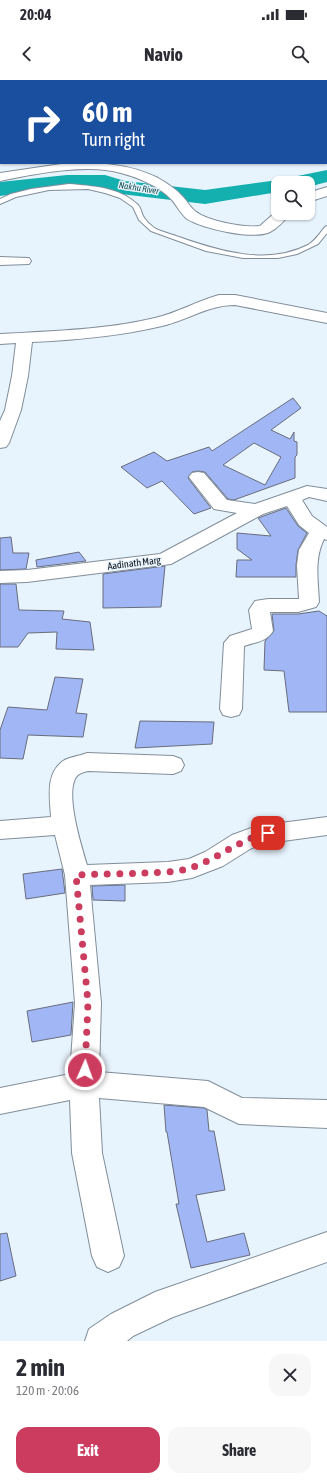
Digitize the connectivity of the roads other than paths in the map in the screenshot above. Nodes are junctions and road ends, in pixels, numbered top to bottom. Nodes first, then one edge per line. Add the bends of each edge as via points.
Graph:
1 (0, 177) edge
2 (327, 191) edge
3 (315, 195) edge
4 (0, 202) edge
5 (276, 220) edge
6 (327, 228) edge
7 (24, 260) dead end
8 (0, 261) edge
9 (327, 318) edge
10 (0, 338) edge
11 (25, 338) junction
12 (0, 443) edge
13 (198, 477) dead end
14 (327, 495) edge
15 (290, 499) junction
16 (256, 510) junction
17 (323, 533) edge
18 (0, 577) edge
19 (230, 709) dead end
20 (173, 765) dead end
21 (64, 825) junction
22 (327, 826) edge
23 (0, 830) edge
24 (76, 875) junction
25 (84, 1084) junction
26 (0, 1101) edge
27 (327, 1114) edge
28 (327, 1248) edge
29 (108, 1256) dead end
30 (101, 1341) edge

1 - 5 street via 82,167 118,168 136,173 172,193 192,215 214,223 255,231 268,228
2 - 3 street
4 - 6 lane via 11,196 39,190 83,186 100,188 116,194 136,207 140,217 152,229 218,252 244,256 274,256 298,252 313,245
7 - 8 street
9 - 11 street via 235,300 219,300 162,321 135,327
10 - 11 street
11 - 12 street via 13,410
13 - 16 street via 221,505
14 - 15 street via 307,491
15 - 16 street, Aadinath Marg
15 - 17 street via 309,526
16 - 18 street, Aadinath Marg via 164,560
17 - 19 street via 308,550 309,602 297,606 262,606 259,610 263,631 261,634 234,643
20 - 21 street via 86,762 72,767 64,775 61,791
21 - 23 street
21 - 24 street
22 - 24 street via 257,836 192,868 168,872
24 - 25 street via 88,1003
25 - 26 street
25 - 27 street via 208,1094 239,1111
25 - 29 street via 87,1153
28 - 30 street via 166,1303 122,1324

